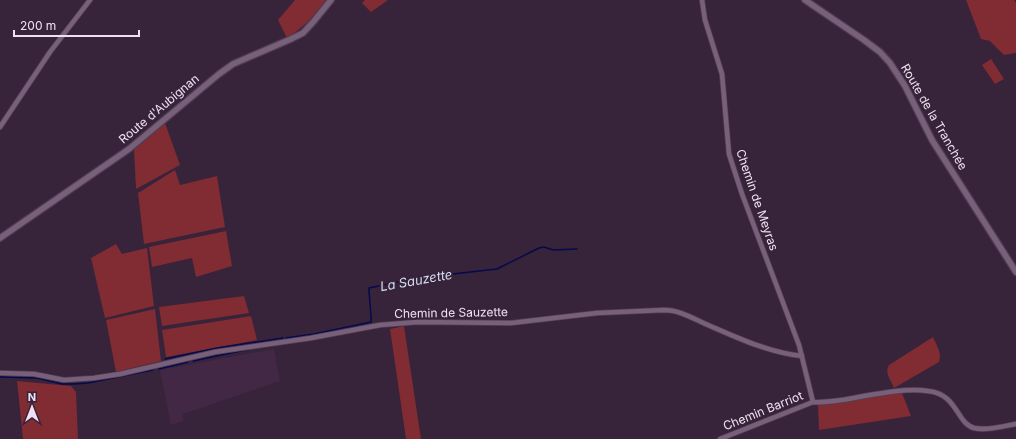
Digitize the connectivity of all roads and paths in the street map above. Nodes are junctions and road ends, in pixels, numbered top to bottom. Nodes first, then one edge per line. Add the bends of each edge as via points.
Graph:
1 (90, 0) edge
2 (331, 0) edge
3 (702, 0) edge
4 (805, 0) edge
5 (0, 127) edge
6 (0, 238) edge
7 (1016, 272) edge
8 (802, 356) junction
9 (0, 373) edge
10 (814, 402) junction
11 (1016, 424) edge
12 (720, 439) edge

1 - 5 street via 46,57
2 - 6 street, Route d'Aubignan via 303,33 233,64 129,149
3 - 8 street, Chemin de Meyras via 705,20 722,74 729,154
4 - 7 street, Route de la Tranchée via 864,40 890,63 905,86 932,140
8 - 9 street, Chemin de Sauzette via 760,346 671,310 658,310 597,313 511,323 418,322 380,325 215,352 94,378 64,380 34,374
8 - 10 street, Chemin de Meyras
10 - 11 street via 826,403 901,391 929,391 947,398 971,427 984,429
10 - 12 street, Chemin Barriot

